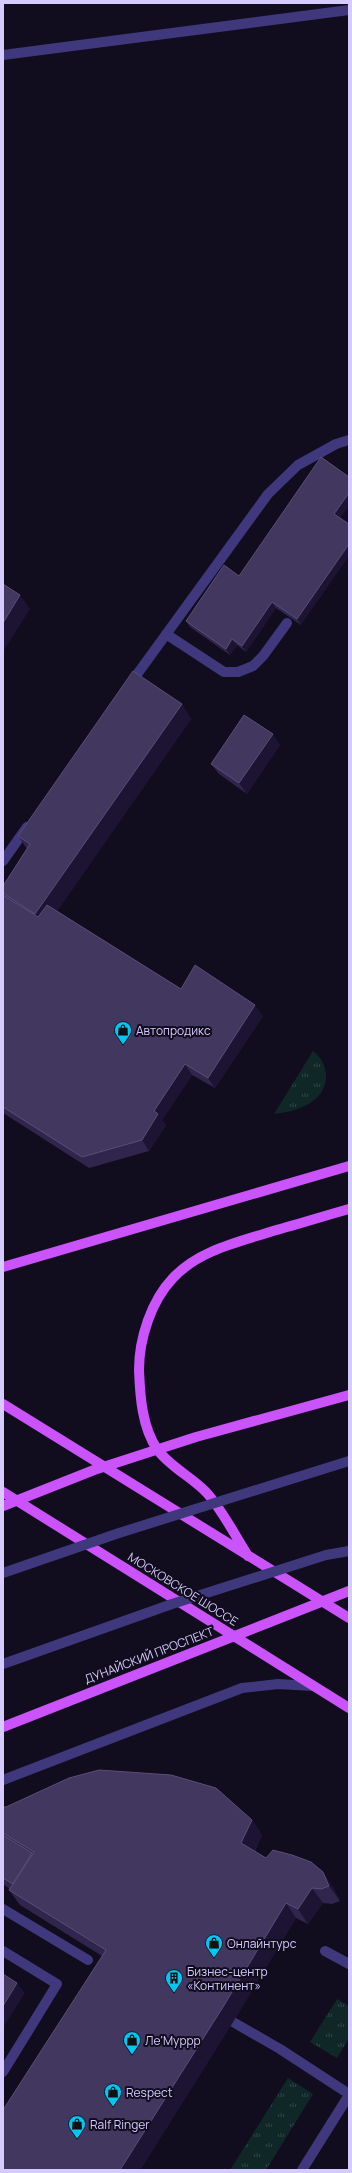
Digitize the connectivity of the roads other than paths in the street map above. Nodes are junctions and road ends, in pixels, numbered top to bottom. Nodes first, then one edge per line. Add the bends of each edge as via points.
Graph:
1 (349, 10) edge
2 (3, 55) edge
3 (349, 440) edge
4 (287, 623) dead end
5 (166, 634) junction
6 (124, 692) edge
7 (36, 816) edge
8 (3, 861) edge
9 (349, 1166) edge
10 (349, 1209) edge
11 (3, 1267) edge
12 (349, 1395) edge
13 (3, 1404) edge
14 (349, 1461) edge
15 (3, 1492) edge
16 (3, 1506) edge
17 (349, 1551) edge
18 (248, 1556) junction
19 (3, 1573) edge
20 (349, 1591) edge
21 (349, 1618) edge
22 (3, 1664) edge
23 (313, 1686) junction
24 (349, 1708) edge
25 (3, 1727) edge
26 (3, 1780) edge
27 (3, 1908) edge
28 (3, 1951) edge
29 (325, 1951) dead end
30 (88, 1960) dead end
31 (349, 1964) edge
32 (233, 2022) dead end
33 (3, 2072) edge
34 (349, 2095) edge
35 (302, 2170) edge

1 - 2 street
3 - 5 street via 336,444 298,465 268,494
4 - 5 street via 264,656 253,666 238,672 224,672
5 - 6 street
7 - 8 street
9 - 11 main road
10 - 18 main road via 221,1247 195,1261 173,1278 163,1292 143,1339 140,1362 141,1405 157,1450 205,1491
12 - 16 main road, bridge via 196,1437 94,1470
13 - 18 main road
14 - 19 street, bridge via 119,1533
15 - 23 main road, МОСКОВСКОЕ ШОССЕ
17 - 22 street, bridge via 326,1555 172,1604
18 - 21 main road
20 - 25 main road, ДУНАЙСКИЙ ПРОСПЕКТ, bridge
23 - 24 main road, МОСКОВСКОЕ ШОССЕ
23 - 26 street via 278,1684 242,1688 200,1702
27 - 30 street
28 - 33 street via 57,1984
29 - 31 street
32 - 34 street via 280,2049
34 - 35 street

